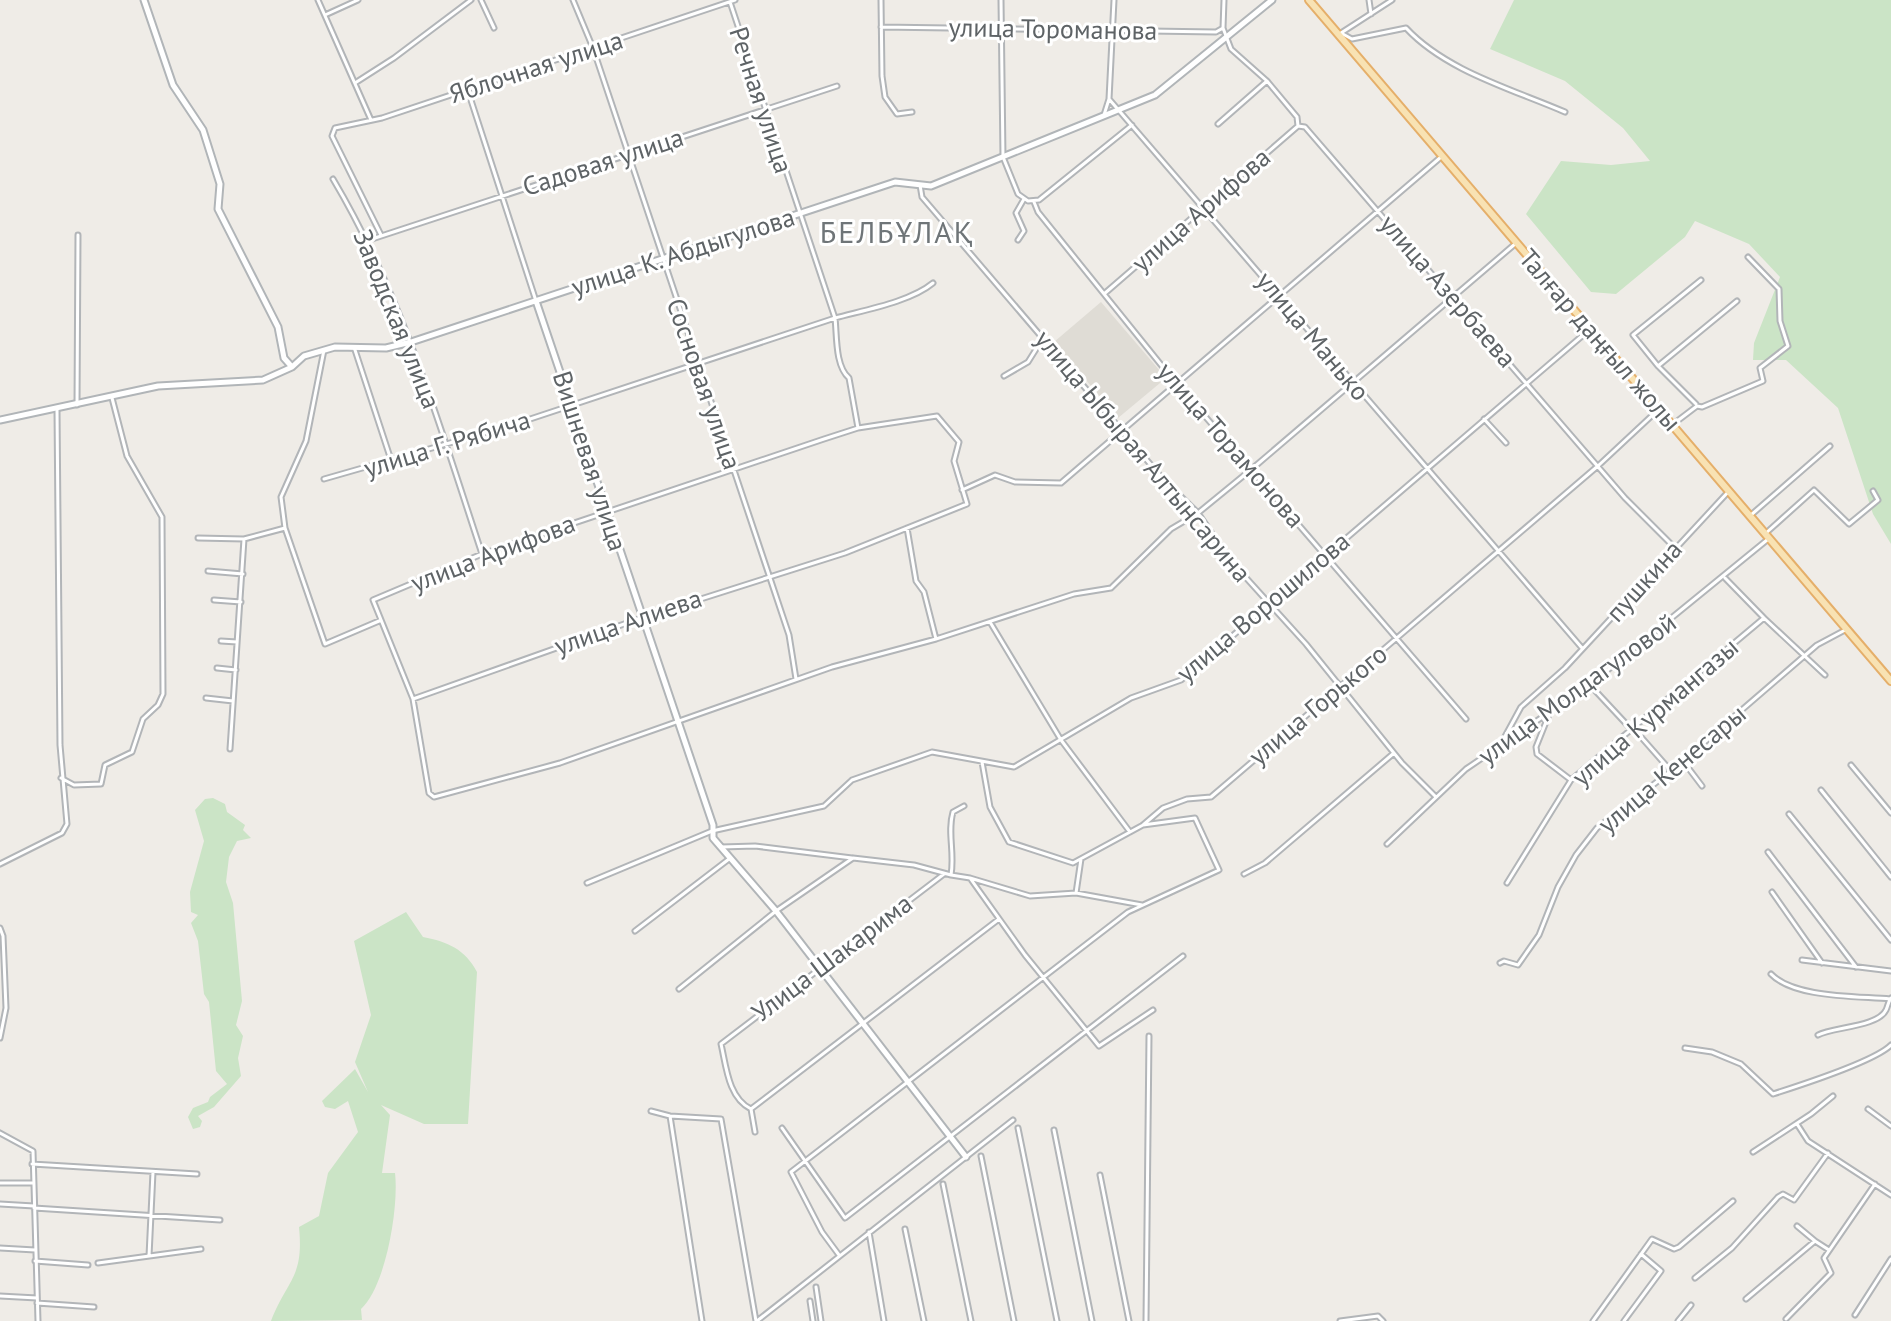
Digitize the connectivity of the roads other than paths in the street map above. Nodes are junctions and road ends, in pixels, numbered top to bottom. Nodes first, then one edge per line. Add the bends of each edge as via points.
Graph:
1 (144, 0) edge
2 (318, 0) edge
3 (358, 0) edge
4 (471, 0) edge
5 (481, 0) edge
6 (573, 0) edge
7 (735, 0) edge
8 (881, 0) edge
9 (1001, 0) edge
10 (1114, 0) edge
11 (1224, 0) edge
12 (1272, 0) edge
13 (1309, 0) edge
14 (1369, 0) edge
15 (1392, 0) edge
16 (729, 1) edge
17 (1371, 14) junction
18 (325, 15) junction
19 (881, 27) junction
20 (494, 28) dead end
21 (1001, 28) junction
22 (1223, 28) junction
23 (1114, 31) junction
24 (1339, 34) junction
25 (1226, 39) junction
26 (593, 48) junction
27 (1267, 81) junction
28 (355, 83) junction
29 (837, 86) dead end
30 (467, 90) junction
31 (1109, 99) junction
32 (764, 109) junction
33 (1119, 110) junction
34 (912, 112) dead end
35 (1565, 112) dead end
36 (1103, 116) junction
37 (371, 120) junction
38 (1132, 124) junction
39 (1218, 124) dead end
40 (1298, 126) junction
41 (335, 128) joint
42 (628, 154) junction
43 (1442, 156) junction
44 (1003, 157) junction
45 (333, 179) dead end
46 (920, 185) junction
47 (501, 195) junction
48 (1024, 199) junction
49 (1034, 202) junction
50 (1204, 207) junction
51 (1380, 211) junction
52 (799, 214) junction
53 (78, 235) dead end
54 (381, 235) junction
55 (369, 240) junction
56 (1018, 240) dead end
57 (1517, 243) junction
58 (1748, 257) dead end
59 (662, 259) junction
60 (1701, 280) dead end
61 (933, 283) dead end
62 (1104, 294) junction
63 (1454, 296) junction
64 (1279, 297) junction
65 (536, 301) junction
66 (1737, 301) dead end
67 (835, 318) junction
68 (1591, 329) junction
69 (1043, 338) junction
70 (411, 342) junction
71 (354, 347) junction
72 (324, 350) junction
73 (697, 365) junction
74 (1658, 366) junction
75 (292, 367) junction
76 (1004, 376) dead end
77 (1527, 382) junction
78 (1353, 383) junction
79 (1177, 384) junction
80 (112, 398) junction
81 (77, 405) junction
82 (571, 406) junction
83 (1697, 406) junction
84 (57, 409) junction
85 (1659, 409) junction
86 (1484, 419) junction
87 (0, 420) edge
88 (1672, 425) junction
89 (858, 428) junction
90 (1123, 430) junction
91 (1506, 443) dead end
92 (446, 445) junction
93 (1830, 446) dead end
94 (391, 460) junction
95 (1599, 465) junction
96 (1253, 468) junction
97 (1426, 469) junction
98 (733, 470) junction
99 (324, 479) dead end
100 (962, 490) junction
101 (1729, 491) junction
102 (1873, 491) dead end
103 (607, 512) junction
104 (1198, 513) junction
105 (1751, 515) junction
106 (907, 527) junction
107 (285, 528) junction
108 (1768, 536) junction
109 (198, 538) dead end
110 (244, 539) junction
111 (1674, 547) junction
112 (1497, 552) junction
113 (482, 554) junction
114 (1327, 554) junction
115 (208, 571) dead end
116 (243, 574) junction
117 (768, 576) junction
118 (1725, 577) junction
119 (214, 600) dead end
120 (241, 602) junction
121 (1268, 604) junction
122 (641, 618) junction
123 (1764, 618) junction
124 (381, 620) junction
125 (990, 622) junction
126 (1849, 629) junction
127 (1398, 638) junction
128 (936, 639) junction
129 (221, 641) dead end
130 (238, 642) junction
131 (1582, 648) junction
132 (1807, 655) junction
133 (217, 668) dead end
134 (236, 670) junction
135 (1825, 675) dead end
136 (796, 679) junction
137 (1891, 680) edge
138 (1590, 685) junction
139 (1340, 687) junction
140 (206, 698) dead end
141 (413, 699) junction
142 (233, 701) junction
143 (1550, 711) junction
144 (1466, 719) dead end
145 (676, 721) junction
146 (1632, 728) junction
147 (1061, 740) junction
148 (1501, 745) junction
149 (230, 749) dead end
150 (1394, 753) junction
151 (1683, 761) junction
152 (982, 762) junction
153 (1851, 765) dead end
154 (1671, 771) junction
155 (61, 778) junction
156 (1571, 780) junction
157 (1702, 786) dead end
158 (1821, 790) dead end
159 (1435, 796) junction
160 (964, 806) dead end
161 (1891, 813) edge
162 (1789, 814) dead end
163 (1143, 825) junction
164 (712, 831) junction
165 (1130, 833) junction
166 (1387, 844) dead end
167 (721, 847) junction
168 (1768, 852) dead end
169 (732, 857) junction
170 (853, 858) junction
171 (1081, 859) junction
172 (0, 864) edge
173 (944, 874) junction
174 (1244, 874) dead end
175 (951, 875) junction
176 (1891, 877) edge
177 (970, 878) junction
178 (587, 883) dead end
179 (1507, 883) dead end
180 (1772, 892) dead end
181 (1076, 893) junction
182 (1142, 905) junction
183 (776, 911) junction
184 (999, 919) junction
185 (0, 928) edge
186 (635, 931) dead end
187 (1891, 940) edge
188 (1183, 956) dead end
189 (1802, 960) dead end
190 (1500, 963) dead end
191 (1822, 963) junction
192 (1856, 967) junction
193 (818, 969) junction
194 (1891, 971) edge
195 (1771, 974) dead end
196 (1044, 975) junction
197 (679, 989) dead end
198 (1890, 999) edge
199 (1153, 1010) dead end
200 (862, 1027) junction
201 (1088, 1031) junction
202 (1818, 1035) dead end
203 (1149, 1036) dead end
204 (0, 1038) edge
205 (1891, 1045) edge
206 (1685, 1048) dead end
207 (907, 1085) junction
208 (1833, 1096) dead end
209 (751, 1109) junction
210 (1868, 1109) dead end
211 (651, 1111) dead end
212 (670, 1116) junction
213 (1013, 1120) dead end
214 (1797, 1124) junction
215 (1891, 1126) edge
216 (782, 1128) dead end
217 (1018, 1128) dead end
218 (1054, 1130) dead end
219 (755, 1132) dead end
220 (0, 1133) edge
221 (949, 1137) junction
222 (1753, 1152) dead end
223 (1828, 1153) junction
224 (981, 1156) dead end
225 (966, 1157) junction
226 (805, 1163) junction
227 (32, 1164) junction
228 (153, 1171) junction
229 (197, 1174) dead end
230 (1100, 1175) dead end
231 (0, 1183) edge
232 (33, 1183) junction
233 (943, 1184) dead end
234 (1875, 1184) junction
235 (1891, 1195) edge
236 (1733, 1201) dead end
237 (0, 1204) edge
238 (34, 1207) junction
239 (151, 1215) junction
240 (220, 1220) dead end
241 (1797, 1226) dead end
242 (905, 1229) dead end
243 (869, 1232) junction
244 (1815, 1241) junction
245 (0, 1248) edge
246 (201, 1249) dead end
247 (35, 1250) junction
248 (1829, 1250) junction
249 (1641, 1254) junction
250 (839, 1255) junction
251 (149, 1256) junction
252 (1891, 1259) edge
253 (35, 1261) junction
254 (98, 1263) dead end
255 (88, 1265) dead end
256 (1695, 1278) dead end
257 (816, 1287) dead end
258 (0, 1296) edge
259 (1746, 1299) dead end
260 (37, 1300) junction
261 (810, 1301) dead end
262 (1691, 1305) dead end
263 (94, 1307) dead end
264 (1855, 1315) dead end
265 (1786, 1319) edge
266 (38, 1321) edge
267 (702, 1321) edge
268 (756, 1321) edge
269 (813, 1321) edge
270 (821, 1321) edge
271 (884, 1321) edge
272 (924, 1321) edge
273 (971, 1321) edge
274 (1014, 1321) edge
275 (1057, 1321) edge
276 (1092, 1321) edge
277 (1129, 1321) edge
278 (1146, 1321) edge
279 (1340, 1321) edge
280 (1383, 1321) edge
281 (1593, 1321) edge
282 (1624, 1321) edge
283 (1678, 1321) edge

1 - 75 street via 173,85 203,130 220,184 221,216 278,327 284,358
2 - 18 street
3 - 18 street
4 - 28 street
5 - 20 street
6 - 26 street, Сосновая улица
7 - 16 street, Яблочная улица
8 - 19 street
9 - 21 street
10 - 23 street
11 - 22 street
12 - 25 street, улица К. Абдыгулова
13 - 24 main road, Талғар даңғыл жолы
14 - 17 street
15 - 17 street
16 - 26 street, Яблочная улица
16 - 32 street, Речная улица
17 - 24 street
18 - 28 street
19 - 21 street, улица Тороманова
19 - 34 street via 885,97 897,114
21 - 23 street, улица Тороманова
21 - 44 street
22 - 23 street, улица Тороманова
22 - 25 street
23 - 31 street
24 - 35 street via 1352,39 1406,28 1448,60
24 - 43 main road, Талғар даңғыл жолы
25 - 27 street, улица Азербаева via 1240,61
25 - 33 street, улица К. Абдыгулова via 1155,95
26 - 30 street, Яблочная улица
26 - 42 street, Сосновая улица
27 - 39 street
27 - 40 street, улица Азербаева via 1297,117
28 - 37 street
29 - 32 street, Садовая улица
30 - 37 street, Яблочная улица
30 - 47 street, Вишневая улица
31 - 33 street, улица Манько
31 - 36 street
32 - 42 street, Садовая улица
32 - 52 street, Речная улица
33 - 36 street, улица К. Абдыгулова
33 - 38 street, улица Манько
36 - 44 street, улица К. Абдыгулова
37 - 41 street, Яблочная улица
38 - 49 street
38 - 50 street, улица Манько
40 - 50 street, улица Арифова
40 - 51 street, улица Азербаева via 1305,127
41 - 54 street, Заводская улица via 332,136
42 - 47 street, Садовая улица
42 - 59 street, Сосновая улица
43 - 51 street
43 - 57 main road, Талғар даңғыл жолы
44 - 46 street, улица К. Абдыгулова via 949,183
44 - 48 street
45 - 55 street, Заводская улица
46 - 52 street, улица К. Абдыгулова via 895,182
46 - 69 street, улица Ыбырая Алтынсарина via 922,197
47 - 54 street, Садовая улица
47 - 65 street, Вишневая улица
48 - 49 street
48 - 56 street via 1016,213 1024,231
49 - 62 street, улица Торамонова
50 - 62 street, улица Арифова
50 - 64 street, улица Манько
51 - 63 street, улица Азербаева
51 - 64 street
52 - 59 street, улица К. Абдыгулова
52 - 67 street, Речная улица
53 - 81 street
54 - 55 street, Садовая улица
55 - 70 street, Заводская улица
57 - 63 street
57 - 68 main road, Талғар даңғыл жолы
58 - 83 street via 1779,289 1780,321 1788,346 1760,368 1763,381
59 - 65 street, улица К. Абдыгулова
59 - 73 street, Сосновая улица
60 - 74 street via 1633,335
61 - 67 street, улица Г. Рябича via 918,293
62 - 79 street, улица Торамонова
63 - 77 street, улица Азербаева
63 - 78 street
64 - 78 street, улица Манько
64 - 79 street
65 - 70 street, улица К. Абдыгулова
65 - 82 street, Вишневая улица
66 - 74 street
67 - 73 street, улица Г. Рябича
67 - 89 street, Речная улица
68 - 77 street, улица Ворошилова
68 - 85 main road, Талғар даңғыл жолы
69 - 76 street via 1028,362
69 - 90 street, улица Ыбырая Алтынсарина
70 - 71 street, улица К. Абдыгулова
70 - 92 street, Заводская улица
71 - 72 street, улица К. Абдыгулова
71 - 94 street
72 - 75 street, улица К. Абдыгулова via 304,356
72 - 107 street via 306,441 281,497
73 - 82 street, улица Г. Рябича
73 - 98 street, Сосновая улица
74 - 83 street
75 - 80 street, улица К. Абдыгулова via 263,380 158,386
77 - 86 street, улица Ворошилова
77 - 95 street, улица Азербаева
78 - 96 street
78 - 97 street, улица Манько
79 - 90 street
79 - 96 street, улица Торамонова
80 - 81 street, улица К. Абдыгулова
80 - 155 street via 127,456 162,517 163,694 143,719 132,752 105,765 101,784 74,785
81 - 84 street, улица К. Абдыгулова
82 - 92 street, улица Г. Рябича
82 - 103 street, Вишневая улица
83 - 88 street
84 - 87 street, улица К. Абдыгулова
84 - 155 street
85 - 88 main road, Талғар даңғыл жолы
85 - 95 street, улица Горького
86 - 91 street
86 - 97 street, улица Ворошилова
88 - 101 main road, Талғар даңғыл жолы
89 - 98 street, улица Арифова
89 - 100 street, улица Арифова via 937,416 959,442 954,461
90 - 100 street via 1061,483 1015,482 995,475
90 - 104 street, улица Ыбырая Алтынсарина
92 - 94 street, улица Г. Рябича
92 - 113 street, Заводская улица
93 - 105 street
94 - 99 street, улица Г. Рябича
95 - 111 street, улица Азербаева
95 - 112 street, улица Горького
96 - 104 street
96 - 114 street, улица Торамонова
97 - 112 street, улица Манько
97 - 114 street, улица Ворошилова
98 - 103 street, улица Арифова
98 - 117 street, Сосновая улица
100 - 106 street, улица Алиева via 967,504
101 - 105 main road, Талғар даңғыл жолы
101 - 111 street, пушкина
102 - 108 street, улица Молдагуловой via 1878,500 1849,524 1814,490
103 - 113 street, улица Арифова
103 - 122 street, Вишневая улица
104 - 121 street, улица Ыбырая Алтынсарина
104 - 125 street via 1171,529 1111,588 1056,599
105 - 108 main road, Талғар даңғыл жолы
106 - 117 street, улица Алиева
106 - 128 street via 916,581
107 - 110 street
107 - 124 street via 325,644
108 - 118 street, улица Молдагуловой
108 - 126 main road, Талғар даңғыл жолы
109 - 110 street
110 - 116 street
111 - 131 street, пушкина
112 - 127 street, улица Горького
112 - 131 street, улица Манько
113 - 124 street, улица Арифова via 373,600
114 - 121 street, улица Ворошилова
114 - 127 street, улица Торамонова
115 - 116 street
116 - 120 street
117 - 122 street, улица Алиева
117 - 136 street, Сосновая улица via 789,635
118 - 123 street
118 - 138 street, улица Молдагуловой
119 - 120 street
120 - 130 street
121 - 139 street, улица Ыбырая Алтынсарина
121 - 147 street, улица Ворошилова via 1181,680 1131,698
122 - 141 street, улица Алиева
122 - 145 street, Вишневая улица
123 - 132 street, улица Курмангазы
123 - 146 street, улица Курмангазы
124 - 141 street
125 - 128 street
125 - 147 street
126 - 132 street, улица Кенесары
126 - 137 main road, Талғар даңғыл жолы
127 - 139 street, улица Горького
127 - 144 street, улица Торамонова
128 - 136 street
129 - 130 street
130 - 134 street
131 - 148 street, пушкина via 1521,707
132 - 135 street, улица Курмангазы
132 - 151 street, улица Кенесары
133 - 134 street
134 - 142 street
136 - 145 street
138 - 143 street, улица Молдагуловой
138 - 146 street
139 - 150 street, улица Ыбырая Алтынсарина
139 - 163 street, улица Горького via 1218,793 1173,803
140 - 142 street
141 - 145 street via 429,793 434,797 560,763
142 - 149 street
143 - 148 street, улица Молдагуловой
143 - 156 street via 1537,754
145 - 164 street, Вишневая улица
146 - 154 street
146 - 156 street, улица Курмангазы
147 - 152 street, улица Ворошилова via 1014,767
147 - 165 street
148 - 159 street, улица Молдагуловой
150 - 159 street, улица Ыбырая Алтынсарина
150 - 174 street via 1265,863
151 - 154 street, улица Кенесары
151 - 157 street
152 - 164 street, улица Ворошилова via 932,752 852,780 824,806
152 - 171 street via 990,807 1009,842 1073,863
153 - 161 street
154 - 190 street, улица Кенесары via 1597,828 1558,887 1529,950 1518,965
155 - 172 street via 67,824 62,833
156 - 179 street, улица Курмангазы
158 - 176 street
159 - 166 street, улица Молдагуловой
160 - 175 street via 953,812 949,826
162 - 187 street
163 - 165 street, улица Горького
163 - 182 street via 1195,818 1219,867
164 - 167 street, Вишневая улица
164 - 178 street, улица Ворошилова
165 - 171 street, улица Горького
167 - 169 street, Вишневая улица
167 - 170 street
168 - 192 street
169 - 183 street, Вишневая улица
169 - 186 street
170 - 173 street
170 - 183 street
171 - 181 street
173 - 175 street
173 - 193 street, Улица Шакарима
175 - 177 street
177 - 181 street via 1030,896
177 - 184 street
180 - 191 street
181 - 182 street
182 - 196 street
183 - 193 street, Вишневая улица
183 - 197 street
184 - 196 street
184 - 200 street
185 - 204 street via 6,1008
188 - 201 street
189 - 191 street
191 - 192 street
192 - 194 street
193 - 200 street, Вишневая улица
193 - 209 street, Улица Шакарима via 721,1044 733,1091
195 - 198 street via 1792,987
196 - 201 street
196 - 207 street
198 - 202 street via 1878,1017
199 - 201 street via 1104,1046
200 - 207 street, Вишневая улица
200 - 209 street
201 - 221 street
203 - 278 street
205 - 206 street via 1826,1077 1773,1094 1741,1064
207 - 221 street, Вишневая улица
207 - 226 street
208 - 214 street
209 - 219 street
210 - 215 street
211 - 212 street
212 - 267 street
212 - 268 street via 721,1119
213 - 225 street
214 - 222 street
214 - 223 street via 1808,1141
216 - 226 street
217 - 275 street
218 - 276 street
220 - 227 street via 33,1151
221 - 225 street, Вишневая улица
221 - 226 street via 845,1218
223 - 234 street
223 - 256 street via 1794,1200 1778,1197 1732,1248
224 - 274 street
225 - 243 street
226 - 250 street via 791,1172
227 - 228 street
227 - 232 street
228 - 229 street
228 - 239 street
230 - 277 street
231 - 232 street
232 - 238 street
233 - 273 street
234 - 235 street
234 - 248 street
236 - 249 street via 1679,1247 1652,1239
237 - 238 street
238 - 239 street
238 - 247 street
239 - 240 street
239 - 251 street
241 - 244 street
242 - 272 street
243 - 250 street
243 - 271 street
244 - 248 street
244 - 259 street
245 - 247 street
246 - 251 street
247 - 253 street
248 - 265 street via 1824,1263 1831,1273
249 - 281 street
249 - 282 street via 1661,1271
250 - 268 street
251 - 254 street
252 - 264 street
253 - 255 street
253 - 260 street
257 - 270 street
258 - 260 street
260 - 263 street
260 - 266 street
261 - 269 street
262 - 283 street
279 - 280 street via 1378,1316

